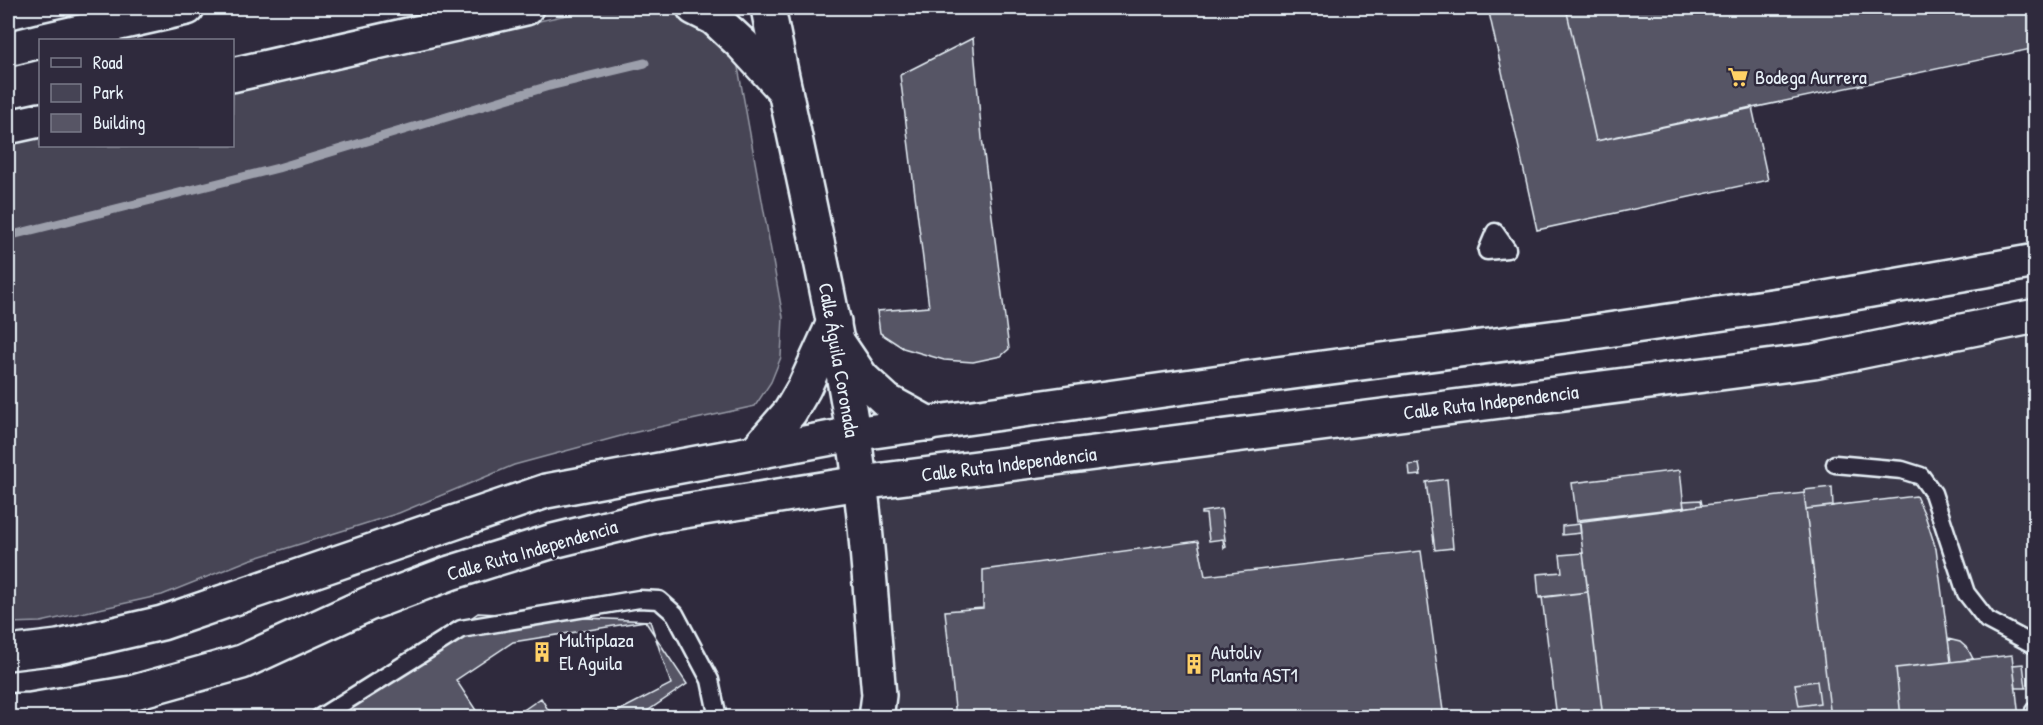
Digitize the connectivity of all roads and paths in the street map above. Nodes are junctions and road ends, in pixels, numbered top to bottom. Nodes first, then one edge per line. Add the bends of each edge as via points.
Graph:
1 (187, 8) edge
2 (526, 8) edge
3 (693, 8) edge
4 (768, 8) edge
5 (51, 39) edge
6 (39, 42) edge
7 (8, 49) edge
8 (234, 75) edge
9 (784, 91) junction
10 (39, 120) edge
11 (8, 127) edge
12 (1507, 249) dead end
13 (1487, 251) dead end
14 (2036, 261) edge
15 (2036, 316) edge
16 (835, 332) junction
17 (929, 424) junction
18 (853, 434) junction
19 (756, 451) junction
20 (1835, 464) dead end
21 (860, 483) junction
22 (2036, 646) edge
23 (8, 653) edge
24 (8, 711) edge
25 (319, 717) edge
26 (718, 717) edge
27 (876, 717) edge

1 - 5 main road
2 - 8 main road
3 - 9 main road via 714,18
4 - 9 main road, Calle Águila Coronada
6 - 7 main road
9 - 16 main road, Calle Águila Coronada
10 - 11 main road
12 - 13 lane
14 - 17 main road via 1798,303
15 - 21 main road, Calle Ruta Independencia via 1814,361
16 - 17 main road via 862,378 887,401
16 - 18 main road, Calle Águila Coronada
16 - 19 main road via 790,412
17 - 18 main road
18 - 19 main road
18 - 21 main road, Calle Águila Coronada
19 - 23 main road via 546,491 162,623 58,647
20 - 22 lane via 1902,470 1921,476 1933,493 1965,593 1987,620
21 - 24 main road, Calle Ruta Independencia via 659,515 553,541 368,604 242,662 131,693
21 - 27 main road, Calle Águila Coronada via 879,695
25 - 26 lane via 461,629 639,599 659,600 675,614 710,680

